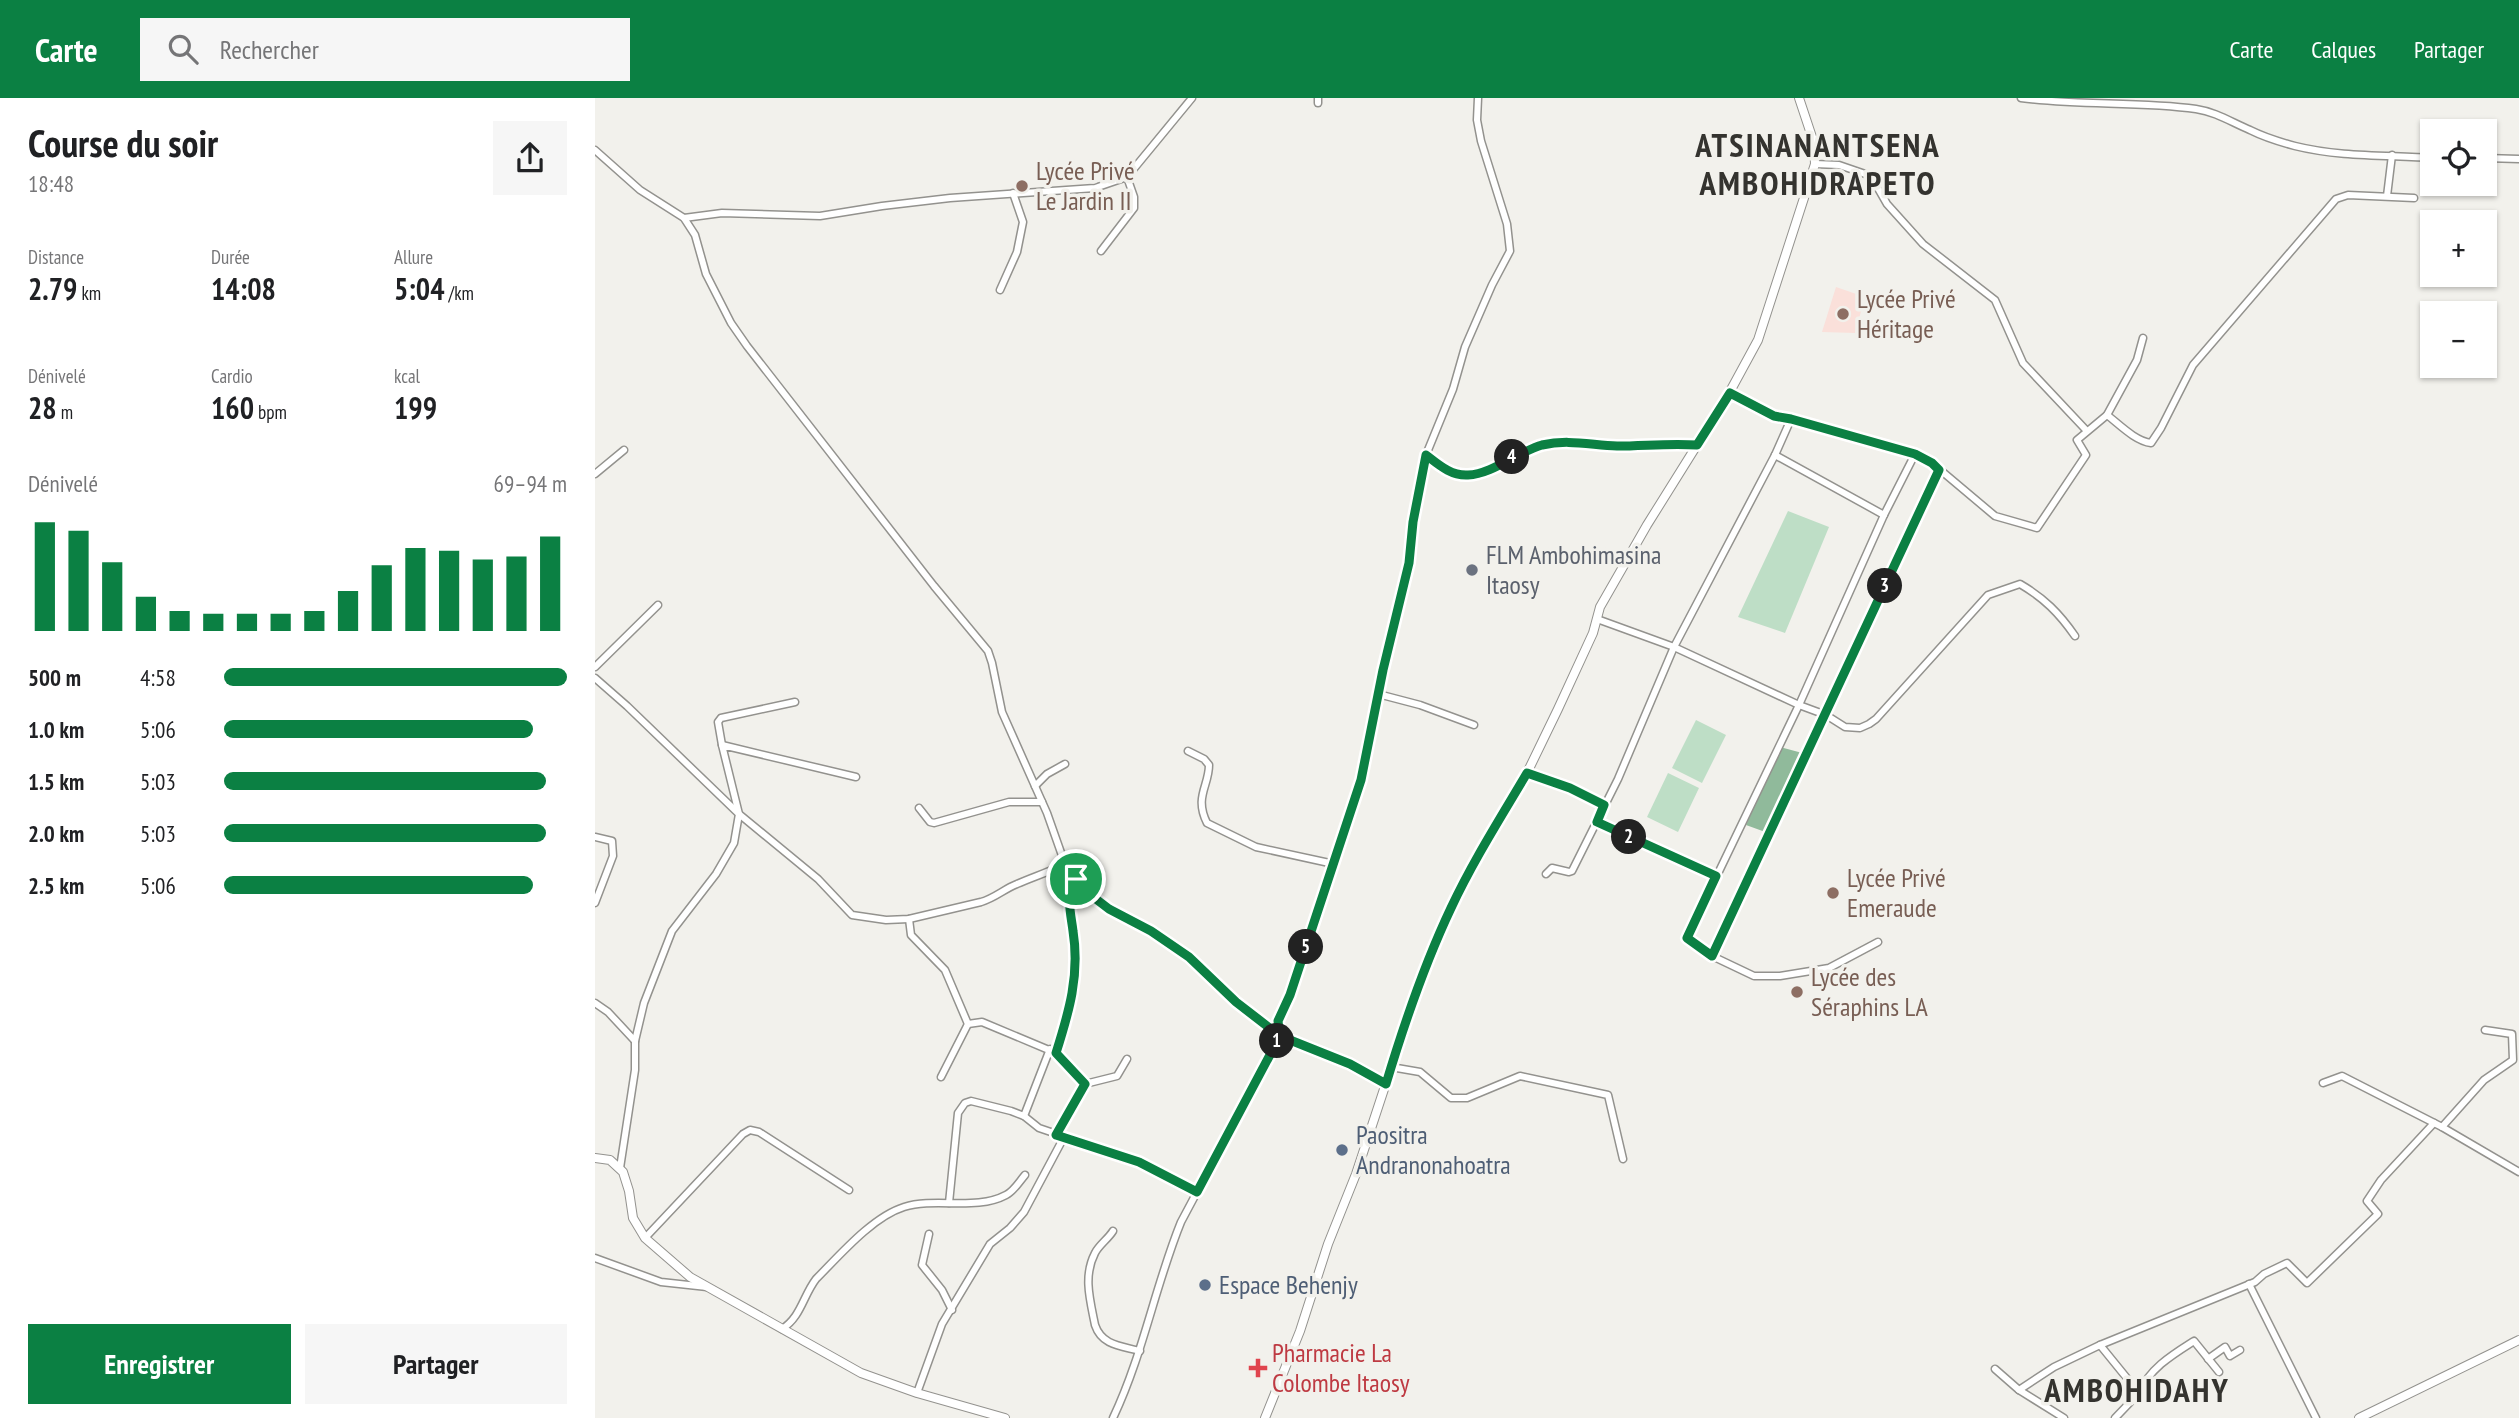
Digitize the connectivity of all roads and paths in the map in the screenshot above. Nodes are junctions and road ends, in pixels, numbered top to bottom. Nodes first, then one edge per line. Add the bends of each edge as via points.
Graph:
1 (1192, 98) edge
2 (1478, 98) edge
3 (1799, 98) edge
4 (2021, 98) edge
5 (595, 150) edge
6 (2392, 155) junction
7 (2420, 157) edge
8 (2497, 158) edge
9 (2519, 159) edge
10 (1815, 164) junction
11 (1127, 177) junction
12 (1013, 193) junction
13 (2387, 196) junction
14 (2414, 198) dead end
15 (684, 218) junction
16 (1101, 251) dead end
17 (1000, 290) dead end
18 (2143, 338) dead end
19 (1730, 393) junction
20 (2106, 415) junction
21 (1791, 419) junction
22 (2086, 430) junction
23 (1697, 445) junction
24 (624, 450) dead end
25 (1915, 454) junction
26 (1426, 455) junction
27 (1775, 455) junction
28 (1939, 470) junction
29 (595, 474) edge
30 (1884, 515) junction
31 (658, 605) dead end
32 (1597, 619) junction
33 (2074, 636) dead end
34 (1674, 647) junction
35 (595, 667) edge
36 (595, 678) edge
37 (1378, 694) junction
38 (795, 702) dead end
39 (1799, 705) junction
40 (1826, 715) junction
41 (1474, 725) dead end
42 (722, 745) junction
43 (1188, 751) dead end
44 (1065, 764) dead end
45 (1527, 773) junction
46 (856, 777) dead end
47 (1035, 786) junction
48 (1042, 802) junction
49 (1604, 805) junction
50 (919, 808) dead end
51 (739, 814) junction
52 (1597, 822) junction
53 (595, 838) edge
54 (1065, 864) junction
55 (1334, 864) junction
56 (1546, 874) dead end
57 (1716, 876) junction
58 (1076, 879) junction
59 (595, 903) edge
60 (909, 919) junction
61 (1878, 942) dead end
62 (1712, 956) junction
63 (595, 1003) edge
64 (968, 1024) junction
65 (2485, 1030) dead end
66 (1280, 1036) junction
67 (635, 1041) junction
68 (1053, 1051) junction
69 (1127, 1059) dead end
70 (1391, 1067) junction
71 (941, 1077) dead end
72 (2323, 1083) dead end
73 (1085, 1084) junction
74 (1386, 1084) junction
75 (1024, 1116) junction
76 (2434, 1123) junction
77 (2442, 1127) junction
78 (1060, 1136) junction
79 (595, 1158) edge
80 (1623, 1159) dead end
81 (619, 1168) junction
82 (2519, 1172) edge
83 (1025, 1175) dead end
84 (849, 1190) dead end
85 (1197, 1192) junction
86 (949, 1203) junction
87 (1114, 1231) dead end
88 (929, 1234) dead end
89 (645, 1238) junction
90 (595, 1258) edge
91 (2249, 1284) junction
92 (707, 1287) junction
93 (952, 1310) junction
94 (782, 1329) junction
95 (2519, 1340) edge
96 (2101, 1345) junction
97 (2240, 1350) dead end
98 (1140, 1351) junction
99 (2208, 1359) junction
100 (1996, 1369) dead end
101 (2219, 1372) dead end
102 (2019, 1390) junction
103 (917, 1393) junction
104 (2139, 1393) junction
105 (1005, 1418) edge
106 (1114, 1418) edge
107 (1265, 1418) edge
108 (2064, 1418) edge
109 (2115, 1418) edge
110 (2316, 1418) edge
111 (2358, 1418) edge

1 - 11 street
2 - 26 street via 1476,120 1507,224 1510,251 1465,347
3 - 10 street via 1814,142
4 - 6 street via 2196,109 2274,140 2319,151
5 - 15 street via 641,190
6 - 7 street
6 - 13 street
8 - 9 street
10 - 19 street via 1758,340
10 - 22 street via 1839,165 1871,176 1887,204 1923,244 1995,300 2023,363
11 - 12 street via 1095,188
11 - 16 street via 1134,208
12 - 15 street via 820,216 722,212
12 - 17 street via 1023,222 1017,252
13 - 14 street
13 - 20 street via 2336,199 2193,365 2154,440 2147,443
15 - 47 street via 695,235 706,274 747,346 988,651 1002,712
18 - 20 street via 2137,360
19 - 21 street via 1774,416
19 - 23 street
20 - 22 street
21 - 25 street
21 - 27 street
22 - 28 street via 2077,440 2087,455 2037,528 1995,516
23 - 26 street via 1561,441 1470,475 1450,473
23 - 32 street
24 - 29 street
25 - 28 street
25 - 30 street
26 - 37 street via 1409,563
27 - 30 street
27 - 34 street
28 - 40 street
30 - 39 street
31 - 35 street
32 - 34 street
32 - 45 street
33 - 40 street via 2038,594 2020,584 2004,589 1987,595 1870,724 1845,727
34 - 39 street
34 - 49 street
36 - 51 street
37 - 41 street
37 - 55 street via 1361,780
38 - 42 street via 722,718 718,722
39 - 40 street
39 - 57 street
40 - 62 street
42 - 46 street
42 - 51 street
43 - 55 street via 1209,765 1202,792 1207,823 1256,847
44 - 47 street
45 - 49 street
45 - 70 street via 1451,908 1422,974
47 - 48 street
48 - 50 street via 999,804 939,823 930,822
48 - 54 street
49 - 52 street
51 - 60 street via 818,879 852,915
51 - 67 street via 734,842 716,874 672,931 644,1003
52 - 56 street via 1572,871 1552,868
52 - 57 street
53 - 59 street via 612,841 613,856
54 - 58 street
54 - 60 street via 992,898
55 - 66 street via 1278,1021
57 - 62 street via 1687,938
58 - 66 street via 1109,909 1189,957
58 - 68 street via 1069,901 1076,950 1074,993
60 - 64 street via 911,935 946,970
61 - 62 street via 1829,968 1780,976 1754,976
63 - 67 street
64 - 68 street via 982,1022
64 - 71 street
65 - 77 street via 2512,1034 2513,1060 2484,1080
66 - 74 street
66 - 85 street
67 - 81 street via 635,1070
68 - 73 street
68 - 75 street
69 - 73 street via 1117,1076
70 - 74 street
70 - 80 street via 1420,1072 1451,1098 1467,1098 1520,1076 1608,1095
72 - 76 street via 2341,1076
73 - 78 street
74 - 107 street
75 - 78 street
75 - 86 street via 971,1101 961,1107
76 - 77 street
76 - 91 street via 2367,1201 2378,1214 2307,1283 2287,1263
77 - 82 street
78 - 85 street via 1139,1162
78 - 93 street via 1024,1212 990,1244
79 - 81 street via 610,1160
81 - 89 street via 633,1218
83 - 86 street via 1002,1196
84 - 89 street via 750,1130
85 - 98 street via 1168,1254
86 - 94 street via 909,1206 881,1220 816,1279 797,1317
87 - 98 street via 1097,1250 1087,1275 1095,1325 1105,1341
88 - 93 street via 922,1265
89 - 92 street
90 - 92 street via 661,1283
91 - 96 street
91 - 110 street
92 - 94 street
93 - 103 street via 942,1324
94 - 103 street via 861,1373
95 - 111 street
96 - 102 street
96 - 104 street
97 - 99 street via 2230,1356 2225,1347
98 - 106 street
99 - 101 street
99 - 104 street via 2194,1341 2152,1370
100 - 102 street
102 - 108 street
103 - 105 street
104 - 109 street

